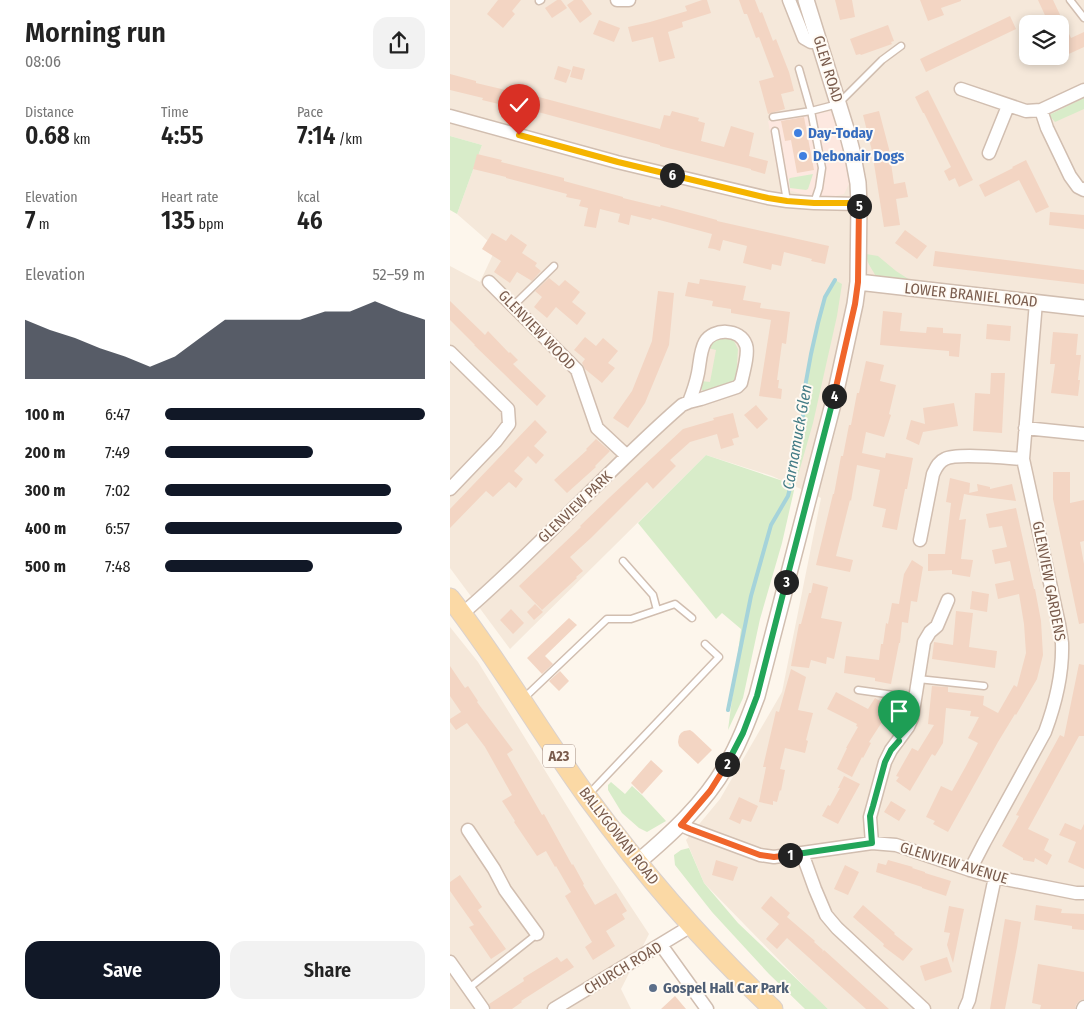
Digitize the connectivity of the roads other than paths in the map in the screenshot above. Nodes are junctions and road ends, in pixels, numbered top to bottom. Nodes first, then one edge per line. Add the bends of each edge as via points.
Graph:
1 (617, 0) edge
2 (629, 0) edge
3 (789, 0) edge
4 (806, 0) edge
5 (1070, 0) edge
6 (1084, 18) edge
7 (820, 42) junction
8 (901, 46) dead end
9 (799, 69) dead end
10 (961, 89) dead end
11 (1084, 90) edge
12 (838, 104) junction
13 (1008, 106) junction
14 (811, 110) junction
15 (1041, 110) junction
16 (450, 116) edge
17 (773, 117) dead end
18 (775, 131) dead end
19 (989, 153) dead end
20 (1084, 190) edge
21 (787, 201) junction
22 (814, 203) junction
23 (859, 204) junction
24 (554, 266) dead end
25 (489, 282) dead end
26 (858, 282) junction
27 (1036, 302) junction
28 (513, 306) junction
29 (1084, 308) edge
30 (450, 352) edge
31 (688, 402) junction
32 (1025, 428) junction
33 (1084, 434) edge
34 (627, 456) junction
35 (1023, 459) junction
36 (450, 489) edge
37 (920, 540) dead end
38 (623, 561) dead end
39 (450, 598) edge
40 (948, 600) dead end
41 (657, 610) junction
42 (462, 614) junction
43 (692, 618) dead end
44 (705, 644) dead end
45 (918, 679) junction
46 (984, 686) dead end
47 (858, 690) dead end
48 (915, 698) junction
49 (522, 700) junction
50 (587, 796) junction
51 (681, 825) junction
52 (468, 830) dead end
53 (872, 843) junction
54 (802, 853) junction
55 (638, 862) junction
56 (970, 870) junction
57 (995, 877) junction
58 (1084, 893) edge
59 (691, 926) junction
60 (537, 934) joint
61 (660, 946) junction
62 (450, 962) edge
63 (469, 988) junction
64 (483, 1009) edge
65 (554, 1009) edge
66 (708, 1009) edge
67 (773, 1009) edge
68 (924, 1009) edge
69 (965, 1009) edge

1 - 2 street
3 - 7 street via 804,38
4 - 7 street, GLEN ROAD
5 - 6 lane
7 - 12 street, GLEN ROAD
8 - 12 lane via 882,60
9 - 14 lane
10 - 13 street
11 - 15 street
12 - 14 lane
12 - 23 street, GLEN ROAD via 852,151
13 - 15 street via 1026,111
13 - 19 street
14 - 17 lane
14 - 22 lane via 822,168
15 - 20 street via 1070,176
16 - 21 street via 618,162
18 - 21 lane
21 - 22 street
22 - 23 street
23 - 26 street, GLEN ROAD
24 - 28 lane
25 - 28 street, GLENVIEW WOOD
26 - 27 street, LOWER BRANIEL ROAD
26 - 51 street, GLEN ROAD via 834,400 757,696 726,767
27 - 29 street, LOWER BRANIEL ROAD
27 - 32 street, GLENVIEW GARDENS
28 - 34 street, GLENVIEW WOOD via 577,370 597,428
30 - 36 street via 508,409 508,424
31 - 31 street, GLENVIEW PARK via 738,387 747,347 744,340 731,332 721,332 705,342 694,391
31 - 34 street, GLENVIEW PARK
32 - 33 street
32 - 35 street, GLENVIEW GARDENS
34 - 42 street, GLENVIEW PARK
35 - 37 street via 961,456 946,458 938,464 933,474
35 - 56 street, GLENVIEW GARDENS via 1062,644 1057,690 1045,732
38 - 41 lane via 653,594
39 - 42 main road, BALLYGOWAN ROAD / A23
40 - 45 street via 937,626 924,642
41 - 43 lane via 675,604
41 - 49 lane via 631,619 607,619
42 - 49 main road, BALLYGOWAN ROAD / A23
44 - 50 lane via 719,657
45 - 46 lane
45 - 48 street
47 - 48 lane
48 - 53 street via 908,727 885,762 870,816
49 - 50 main road, BALLYGOWAN ROAD / A23
50 - 55 main road, BALLYGOWAN ROAD / A23
51 - 54 street, GLENVIEW AVENUE via 760,855 774,857
51 - 55 street, GLEN ROAD
52 - 60 street
53 - 54 street, GLENVIEW AVENUE
53 - 56 street, GLENVIEW AVENUE via 896,845
54 - 68 street via 826,915
55 - 59 main road, BALLYGOWAN ROAD / A23
56 - 57 street, GLENVIEW AVENUE
57 - 58 street, GLENVIEW AVENUE
57 - 69 street
59 - 61 street, CHURCH ROAD
59 - 67 main road, BALLYGOWAN ROAD / A23
60 - 63 lane
61 - 65 street, CHURCH ROAD
61 - 66 street
62 - 63 street
63 - 64 street

